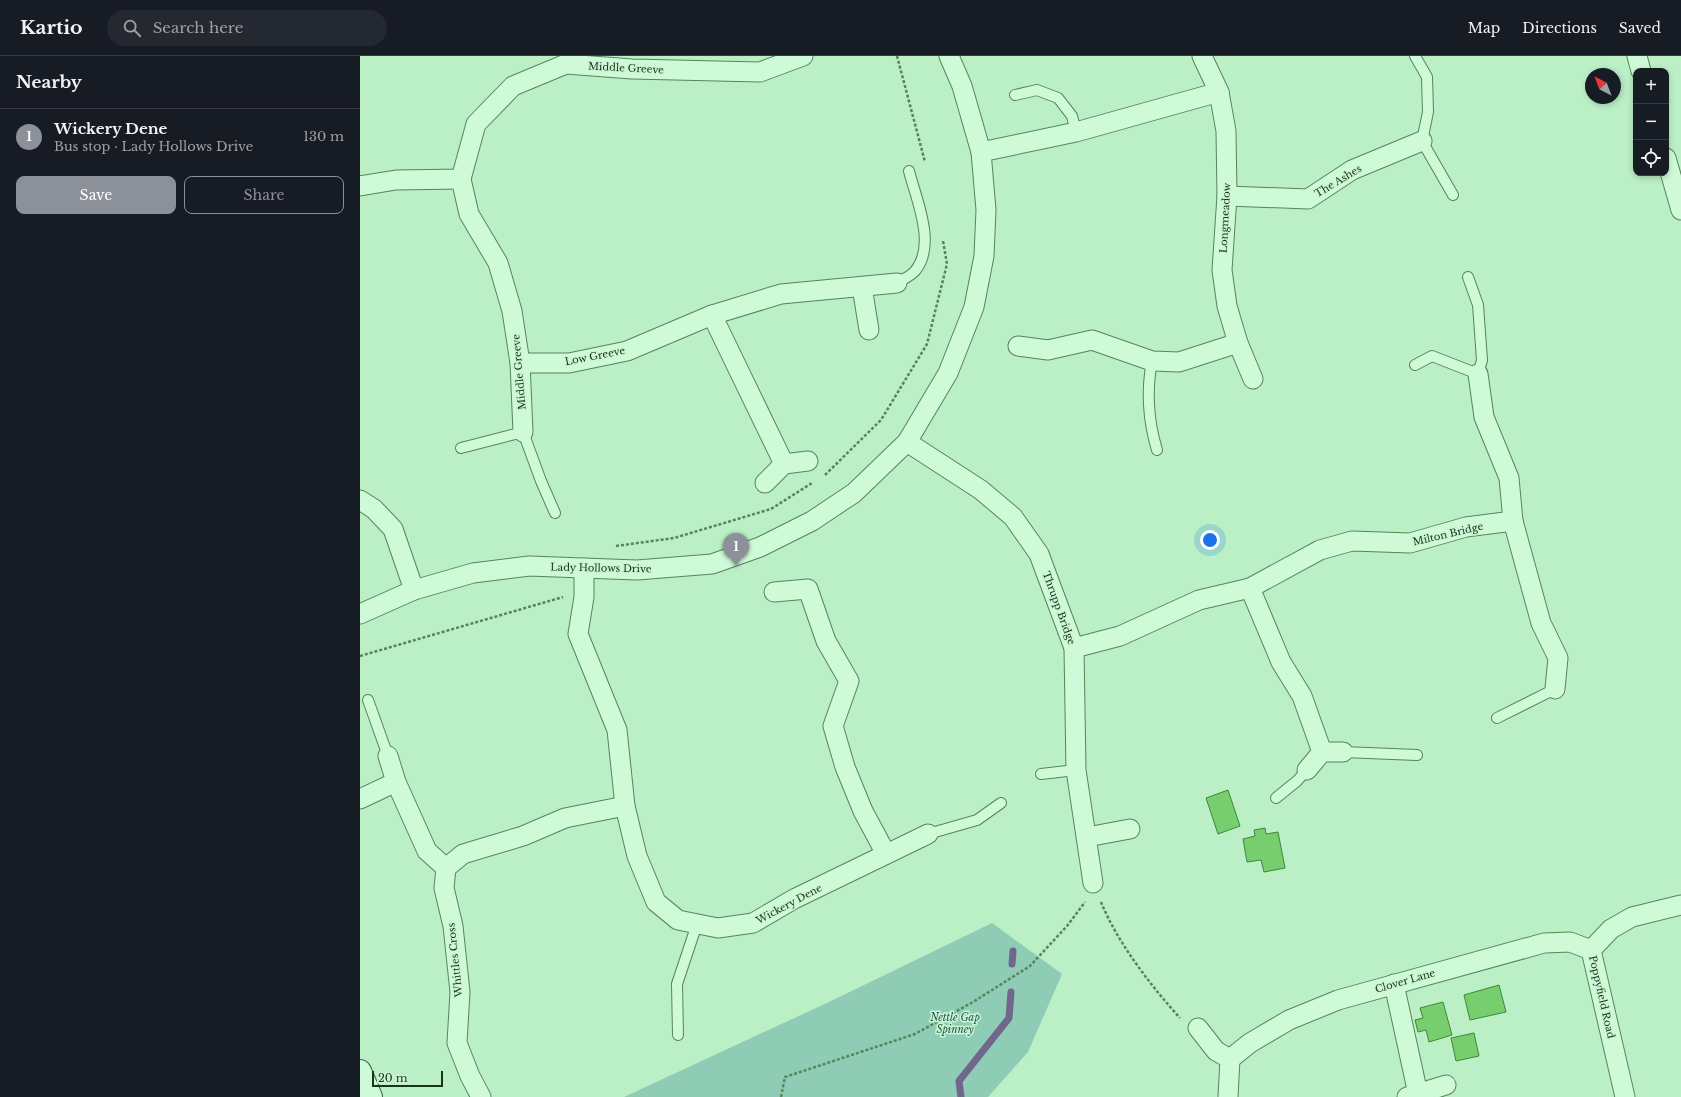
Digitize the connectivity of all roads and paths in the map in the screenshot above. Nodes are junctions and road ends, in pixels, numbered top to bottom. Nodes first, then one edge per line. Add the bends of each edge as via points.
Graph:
1 (803, 56) edge
2 (897, 56) edge
3 (949, 56) edge
4 (1202, 56) edge
5 (1415, 56) edge
6 (1637, 56) edge
7 (566, 60) edge
8 (1640, 68) edge
9 (1219, 92) junction
10 (1015, 95) dead end
11 (1076, 132) junction
12 (1422, 141) junction
13 (981, 152) junction
14 (926, 163) dead end
15 (1669, 168) edge
16 (909, 171) dead end
17 (461, 179) junction
18 (360, 186) edge
19 (1453, 195) dead end
20 (1227, 196) junction
21 (1681, 209) edge
22 (943, 237) dead end
23 (1468, 277) dead end
24 (897, 283) joint
25 (862, 287) junction
26 (712, 315) junction
27 (869, 330) dead end
28 (1238, 342) junction
29 (1018, 346) dead end
30 (1152, 361) junction
31 (520, 363) junction
32 (1415, 365) dead end
33 (1478, 374) junction
34 (1253, 379) dead end
35 (523, 432) junction
36 (907, 442) junction
37 (461, 448) dead end
38 (1157, 450) dead end
39 (808, 461) dead end
40 (784, 464) junction
41 (823, 476) dead end
42 (817, 480) dead end
43 (765, 483) dead end
44 (360, 500) edge
45 (556, 513) dead end
46 (1513, 521) junction
47 (615, 546) dead end
48 (584, 568) junction
49 (1250, 588) junction
50 (414, 590) junction
51 (774, 592) dead end
52 (584, 597) junction
53 (360, 614) edge
54 (1074, 648) junction
55 (360, 656) edge
56 (1555, 689) joint
57 (368, 700) dead end
58 (1497, 718) dead end
59 (1322, 752) junction
60 (1343, 752) joint
61 (1417, 755) dead end
62 (388, 756) joint
63 (1076, 770) junction
64 (1306, 770) joint
65 (1042, 774) dead end
66 (396, 782) junction
67 (1276, 798) dead end
68 (360, 799) edge
69 (1001, 803) dead end
70 (624, 806) junction
71 (1130, 829) dead end
72 (928, 834) joint
73 (1087, 837) junction
74 (886, 854) junction
75 (446, 868) junction
76 (1093, 883) junction
77 (1681, 906) edge
78 (697, 924) junction
79 (1591, 950) junction
80 (1394, 984) junction
81 (1198, 1028) joint
82 (678, 1035) dead end
83 (1230, 1059) junction
84 (1448, 1091) edge
85 (1412, 1095) edge
86 (481, 1097) edge
87 (781, 1097) edge
88 (1228, 1097) edge
89 (1625, 1097) edge

1 - 7 street, Middle Greeve via 760,72 632,69
2 - 14 path
3 - 13 street, Lady Hollows Drive via 962,86
4 - 9 street, Longmeadow
5 - 12 lane via 1427,77 1428,112
6 - 8 street
7 - 17 street, Middle Greeve via 513,86 476,124
9 - 11 street
9 - 20 street, Longmeadow via 1226,131
10 - 11 lane via 1037,90 1058,98 1072,116
11 - 13 street
12 - 19 lane
12 - 20 street, The Ashes via 1352,170 1308,199
13 - 36 street, Lady Hollows Drive via 986,210 984,249 974,308 948,373
15 - 21 street
16 - 24 lane via 926,237 924,256 915,271
17 - 18 street via 396,180
17 - 31 street, Middle Greeve via 469,214 498,263 512,310
20 - 28 street, Longmeadow via 1222,270 1227,306
22 - 41 path via 947,264 927,344 881,420
23 - 33 lane via 1478,305 1482,360
24 - 25 street, Low Greeve
25 - 26 street, Low Greeve via 781,294
25 - 27 street
26 - 31 street, Low Greeve via 628,351 569,363
26 - 40 street
28 - 30 street via 1179,362
28 - 34 street, Longmeadow
29 - 30 street via 1048,350 1092,340
30 - 38 lane via 1149,380 1150,426
31 - 35 street, Middle Greeve
32 - 33 lane via 1432,356
33 - 46 street via 1484,417 1509,478
35 - 37 lane
35 - 45 lane
36 - 48 street, Lady Hollows Drive via 854,493 812,521 760,547 712,564 637,570
36 - 54 street, Thrupp Bridge via 981,490 1013,517 1039,554
39 - 40 street
40 - 43 street
42 - 47 path via 771,509 674,538
44 - 50 street via 393,529
46 - 49 street, Milton Bridge via 1466,527 1410,543 1352,541 1320,550
46 - 56 street via 1541,623 1558,658
48 - 50 street, Lady Hollows Drive via 529,566 480,572
48 - 52 street, Wickery Dene
49 - 54 street, Milton Bridge via 1199,600 1120,636
49 - 59 street via 1281,662 1302,696
50 - 53 street, Lady Hollows Drive
51 - 74 street via 808,589 826,641 849,681 833,726 845,767 863,811
52 - 55 path via 562,597
52 - 70 street, Wickery Dene via 578,634 617,730
54 - 63 street, Thrupp Bridge
56 - 58 lane
57 - 62 lane
59 - 60 street
59 - 64 street
60 - 61 lane
62 - 66 street
63 - 65 lane
63 - 73 street, Thrupp Bridge
64 - 67 lane
66 - 68 street
66 - 75 street via 427,852
69 - 72 lane, Wickery Dene via 977,820
70 - 75 street via 565,818 523,836 463,854
70 - 78 street, Wickery Dene via 637,856 656,902 678,920
71 - 73 street
72 - 74 street, Wickery Dene
73 - 76 street, Thrupp Bridge
74 - 78 street, Wickery Dene via 794,899 753,923 718,928
75 - 86 street, Whittles Cross via 444,888 453,926 460,992 457,1043
76 - 81 path via 1109,923 1160,996 1181,1019
76 - 87 path via 1082,908 1030,966 915,1034 785,1077
77 - 79 street, Poppyfield Road via 1632,917 1611,929
78 - 82 lane via 677,984
79 - 80 street, Clover Lane via 1570,942 1544,943
79 - 89 street, Poppyfield Road
80 - 83 street, Clover Lane via 1338,1000 1289,1020 1250,1043
80 - 85 street
81 - 83 street via 1216,1051
83 - 88 street
84 - 85 street

